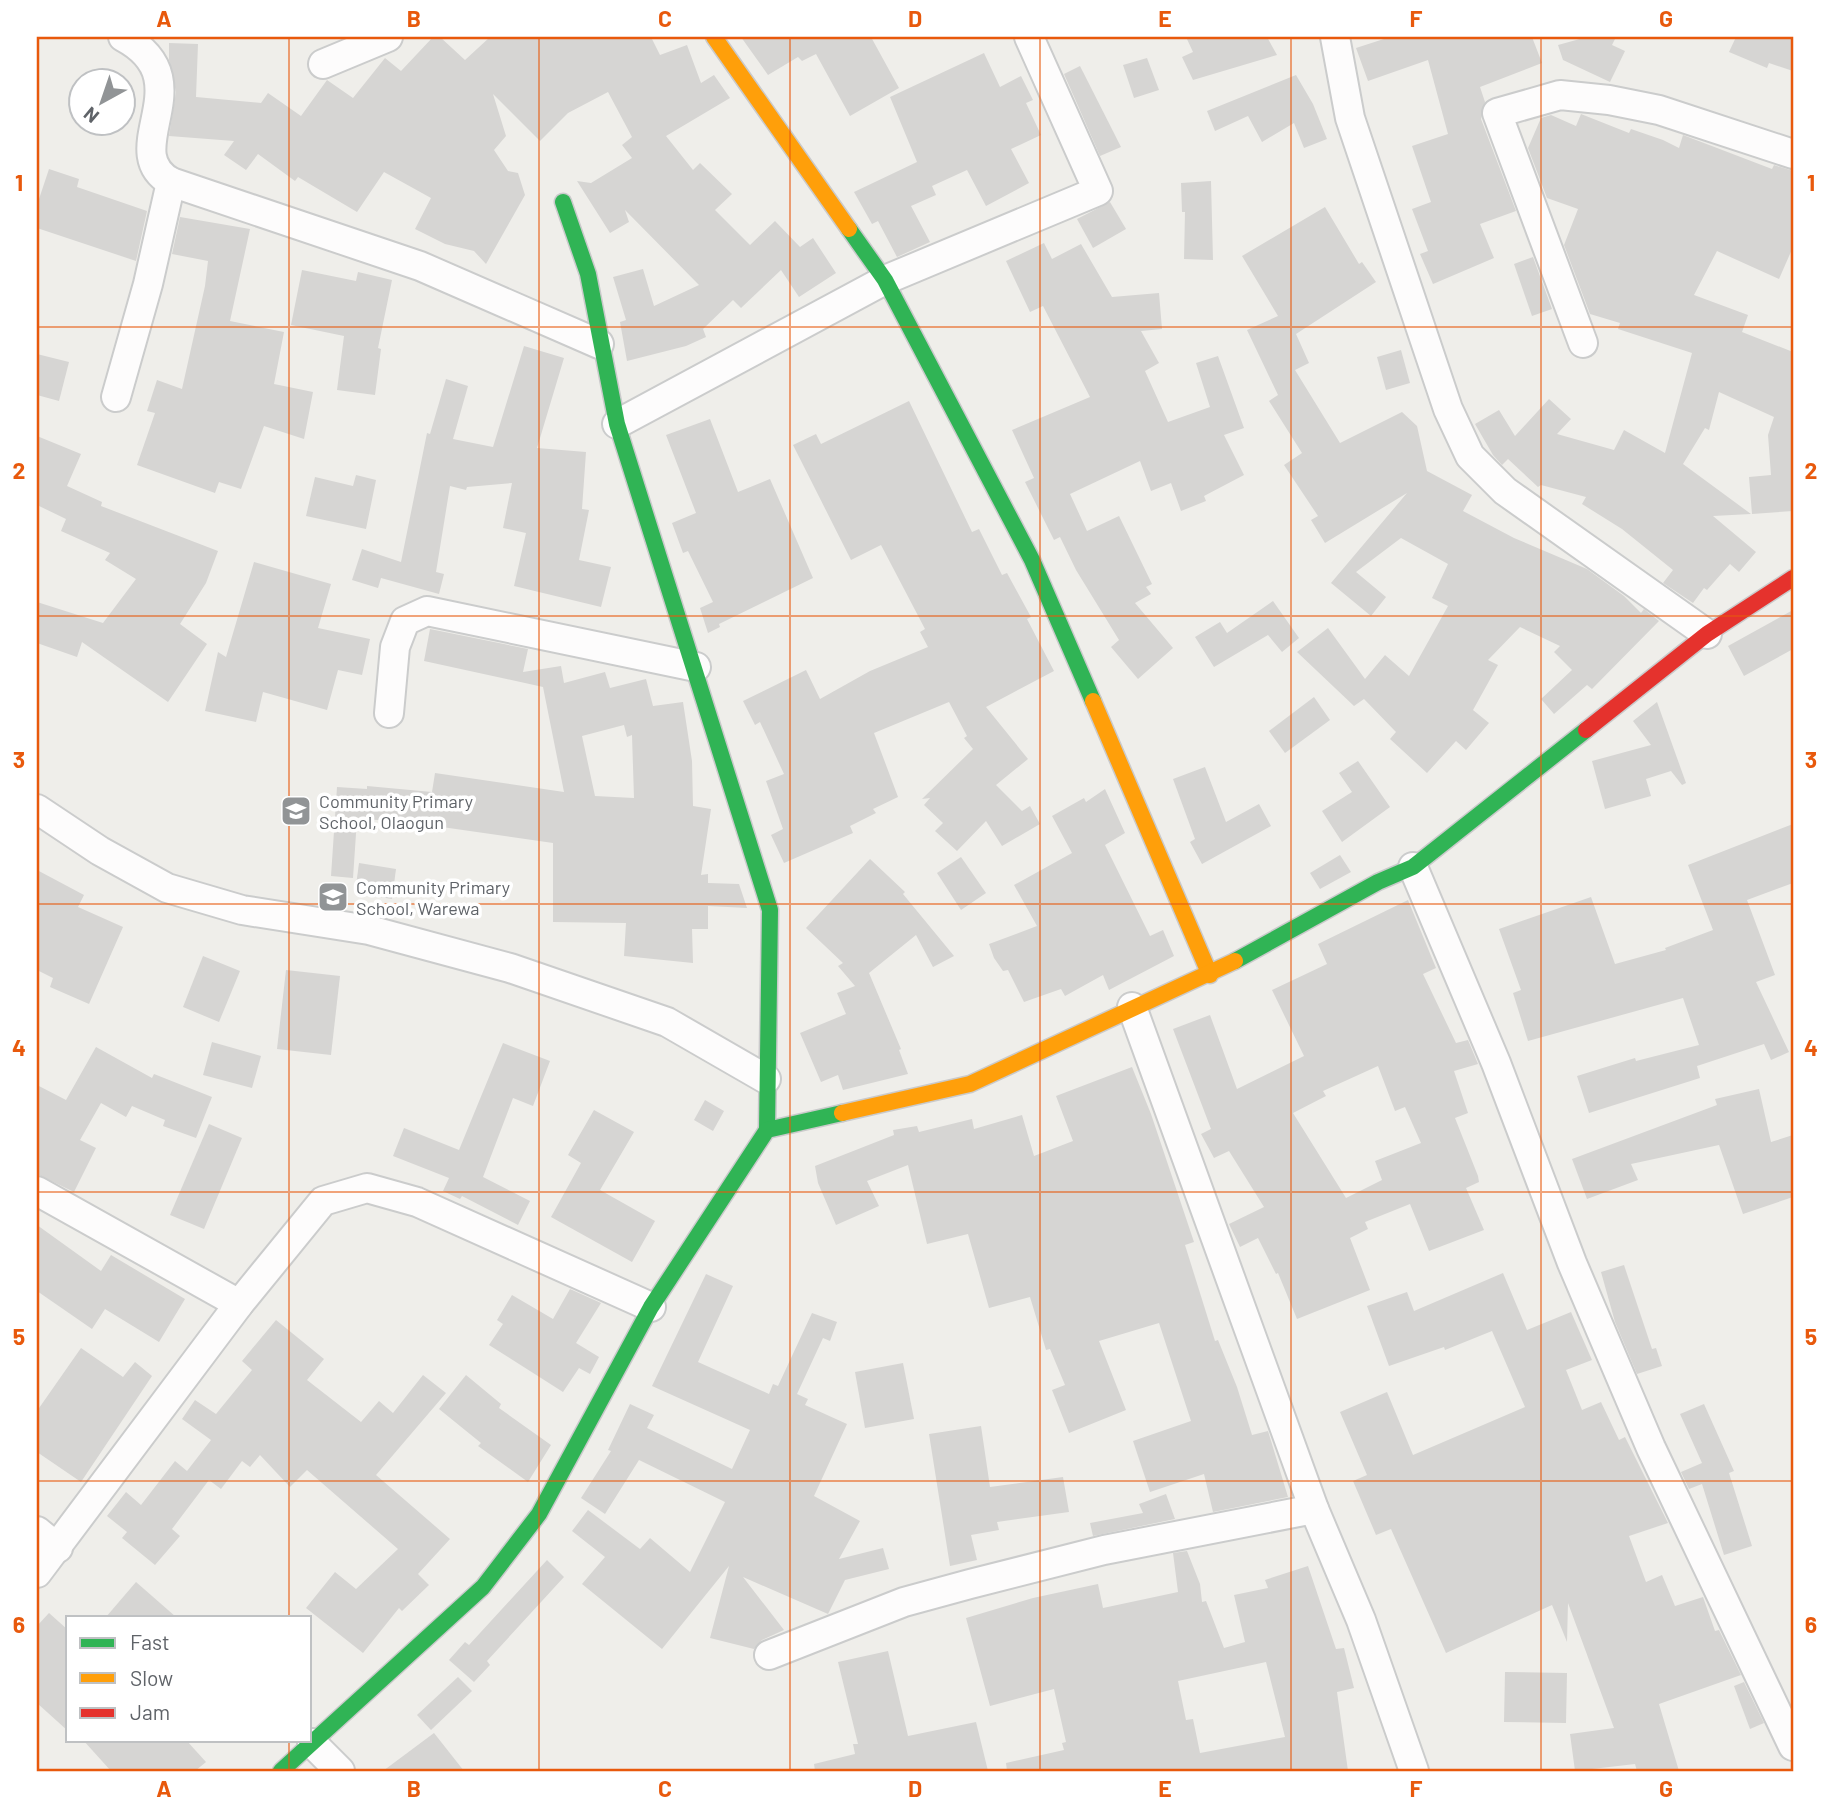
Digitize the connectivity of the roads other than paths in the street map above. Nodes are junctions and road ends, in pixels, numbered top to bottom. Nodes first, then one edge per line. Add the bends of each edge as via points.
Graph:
1 (122, 37) edge
2 (388, 37) edge
3 (713, 37) edge
4 (1029, 37) edge
5 (1335, 37) edge
6 (323, 64) dead end
7 (1793, 154) edge
8 (171, 182) junction
9 (563, 202) dead end
10 (885, 280) junction
11 (1583, 343) dead end
12 (599, 344) junction
13 (116, 397) dead end
14 (617, 424) junction
15 (1793, 578) edge
16 (1707, 634) junction
17 (696, 667) junction
18 (389, 713) dead end
19 (37, 809) edge
20 (1413, 867) junction
21 (1210, 975) junction
22 (1132, 1007) junction
23 (766, 1079) junction
24 (767, 1130) junction
25 (37, 1191) edge
26 (239, 1304) junction
27 (651, 1307) junction
28 (1314, 1509) junction
29 (47, 1540) edge
30 (37, 1573) edge
31 (769, 1655) dead end
32 (312, 1742) junction
33 (1793, 1746) edge
34 (281, 1771) edge
35 (340, 1771) edge
36 (1415, 1771) edge

1 - 8 street via 153,61 160,79 150,160 158,175
2 - 6 street
3 - 10 street
4 - 10 street via 1098,191
5 - 16 street via 1350,118 1448,409 1471,456 1505,491
7 - 11 street via 1659,110 1609,100 1560,95 1497,113
8 - 12 street via 421,266
8 - 13 street
9 - 12 street via 588,274
10 - 14 street
10 - 21 street via 1032,560
12 - 14 street
14 - 17 street
15 - 16 street
16 - 20 street
17 - 18 street via 427,611 405,621 395,648
17 - 23 street via 770,910
19 - 23 street via 167,888 243,910 369,930 510,968 667,1022
20 - 21 street
20 - 33 street via 1651,1448
21 - 22 street
22 - 24 street via 970,1084
22 - 28 street
23 - 24 street
24 - 27 street
25 - 26 street
26 - 27 street via 323,1201 366,1188 417,1202
26 - 29 street
27 - 32 street via 539,1514 483,1587
28 - 31 street via 1104,1550 917,1598
28 - 36 street via 1361,1620
29 - 30 street
32 - 34 street
32 - 35 street

